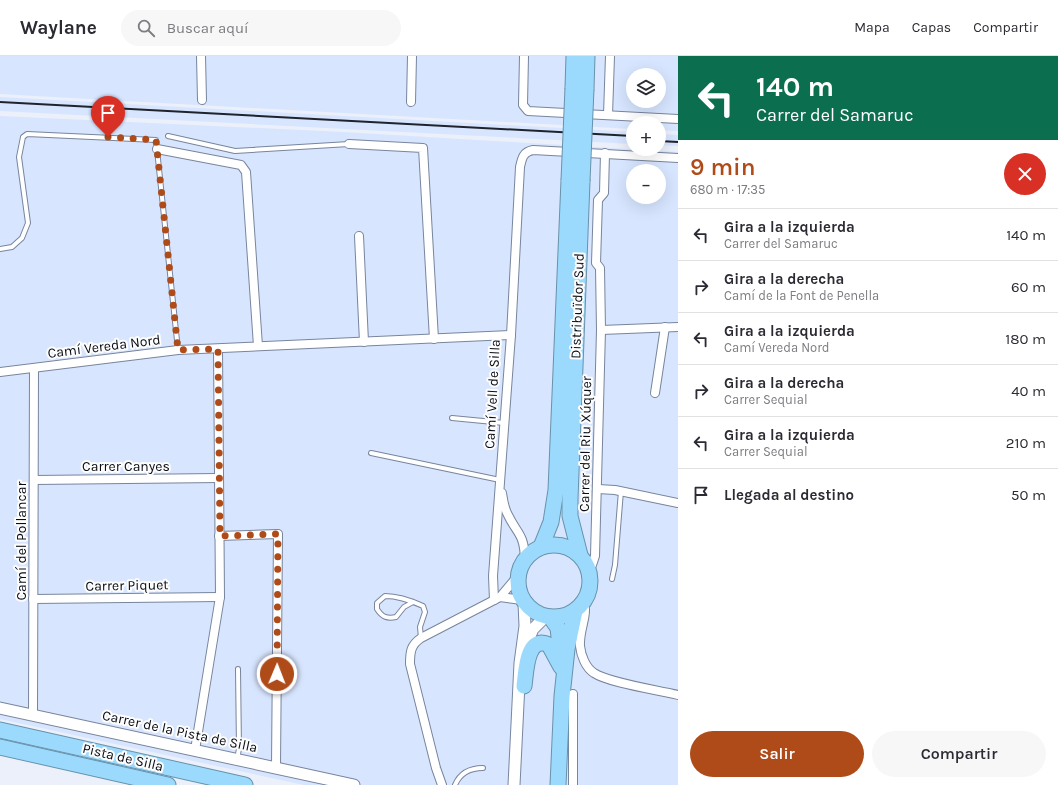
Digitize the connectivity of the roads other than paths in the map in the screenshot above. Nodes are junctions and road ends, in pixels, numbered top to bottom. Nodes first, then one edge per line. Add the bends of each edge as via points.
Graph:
1 (201, 56) edge
2 (412, 56) edge
3 (524, 56) edge
4 (574, 56) edge
5 (587, 56) edge
6 (610, 56) edge
7 (579, 88) junction
8 (202, 100) dead end
9 (411, 102) dead end
10 (608, 115) junction
11 (678, 119) edge
12 (168, 136) dead end
13 (349, 144) joint
14 (157, 150) junction
15 (605, 153) junction
16 (678, 158) edge
17 (576, 181) junction
18 (359, 236) dead end
19 (0, 249) edge
20 (665, 327) junction
21 (678, 327) edge
22 (601, 330) junction
23 (511, 335) junction
24 (434, 339) junction
25 (364, 342) junction
26 (258, 346) junction
27 (218, 349) junction
28 (178, 350) junction
29 (34, 368) junction
30 (0, 372) edge
31 (655, 393) dead end
32 (452, 418) dead end
33 (504, 423) junction
34 (371, 453) dead end
35 (219, 478) junction
36 (34, 480) junction
37 (500, 480) junction
38 (598, 489) junction
39 (621, 491) junction
40 (678, 503) edge
41 (220, 536) junction
42 (541, 547) junction
43 (580, 555) junction
44 (525, 559) junction
45 (588, 569) junction
46 (517, 577) junction
47 (612, 579) dead end
48 (220, 598) junction
49 (33, 599) junction
50 (497, 599) junction
51 (523, 601) junction
52 (413, 602) junction
53 (580, 606) junction
54 (548, 617) junction
55 (421, 638) junction
56 (561, 668) junction
57 (238, 669) dead end
58 (524, 686) junction
59 (568, 695) junction
60 (678, 695) edge
61 (0, 708) edge
62 (33, 715) junction
63 (0, 730) edge
64 (0, 747) edge
65 (195, 750) junction
66 (237, 759) junction
67 (276, 767) junction
68 (436, 768) junction
69 (483, 768) dead end
70 (168, 785) edge
71 (245, 785) edge
72 (354, 785) edge
73 (434, 785) edge
74 (442, 785) edge
75 (454, 785) edge
76 (514, 785) edge
77 (520, 785) edge
78 (558, 785) edge
79 (572, 785) edge

1 - 8 street
2 - 9 street
3 - 10 street via 524,105 528,111
4 - 7 highway, Distribuïdor Sud
5 - 7 highway, Distribuïdor Sud
6 - 10 street
7 - 17 highway, Distribuïdor Sud, bridge
10 - 11 street
12 - 13 lane via 235,151
13 - 24 street via 423,148
14 - 19 lane via 156,140 29,133 23,137 19,157 28,223 22,238 12,247
14 - 26 street via 242,165 246,172
14 - 28 lane
15 - 16 street
15 - 22 street, Carrer del Riu Xúquer via 604,193 598,200 596,263 600,268
15 - 23 street via 534,150 523,155 520,167
17 - 42 highway, Distribuïdor Sud via 556,490 551,522
17 - 43 highway, Distribuïdor Sud via 570,516
18 - 25 street
20 - 21 street
20 - 22 street
20 - 31 street
22 - 38 street, Carrer del Riu Xúquer
23 - 24 street, Camí Vell de Silla
23 - 33 street, Camí Vell de Silla
24 - 25 street, Camí Vell de Silla
25 - 26 street, Camí Vell de Silla
26 - 27 street, Camí Vereda Nord
27 - 28 street, Camí Vereda Nord
27 - 35 street
28 - 29 street, Camí Vereda Nord
29 - 30 street, Camí Vereda Nord
29 - 36 street, Camí del Pollancar
32 - 33 lane
33 - 37 street, Camí Vell de Silla
34 - 37 lane
35 - 36 street, Carrer Canyes
35 - 41 street
36 - 49 street, Camí del Pollancar
37 - 44 street via 508,515 523,541
37 - 50 street, Camí Vell de Silla via 493,576
38 - 39 street
38 - 45 street, Carrer del Riu Xúquer via 595,556 592,566
39 - 40 street
39 - 47 lane via 616,565
41 - 48 street
41 - 67 street via 278,534
42 - 43 highway via 551,544 562,545
42 - 44 highway
43 - 45 highway
44 - 46 highway
45 - 53 highway via 589,591
46 - 50 street
46 - 51 highway
48 - 49 street, Carrer Piquet
48 - 65 street
49 - 62 street, Camí del Pollancar
50 - 51 street
50 - 55 street
51 - 54 highway via 533,612
51 - 76 street via 525,626 520,655
52 - 52 lane via 385,596 377,603 377,609 386,618 396,618 404,607
52 - 55 lane via 425,609 420,627
53 - 54 highway via 563,616
53 - 59 highway via 567,649
53 - 60 street via 586,608 580,630 580,652 586,665 594,673
54 - 56 highway via 558,628
54 - 58 street via 533,629 526,645
55 - 68 street via 410,650 410,664
56 - 58 highway via 549,646 542,643 534,646 529,654
56 - 59 highway
57 - 66 lane
58 - 77 street
59 - 78 highway
59 - 79 street
61 - 62 street, Carrer de la Pista de Silla
62 - 65 street, Carrer de la Pista de Silla
63 - 71 highway, Pista de Silla
64 - 70 highway, Pista de Silla
65 - 66 street, Carrer de la Pista de Silla
66 - 67 street, Carrer de la Pista de Silla
67 - 72 street, Carrer de la Pista de Silla
68 - 73 street
68 - 74 street
69 - 75 lane via 474,768 463,774

